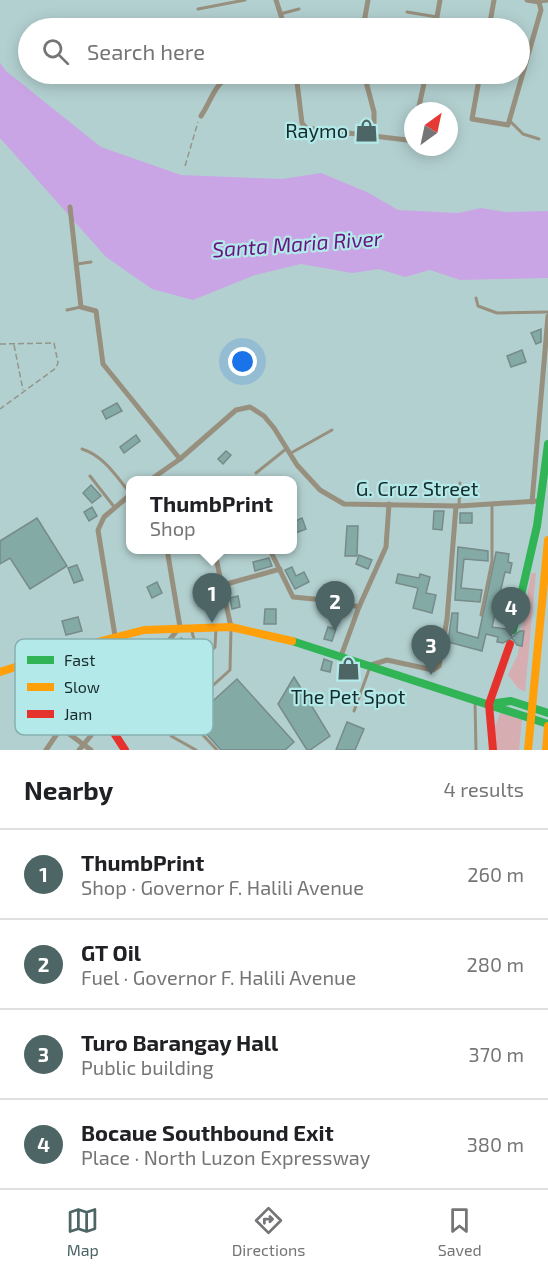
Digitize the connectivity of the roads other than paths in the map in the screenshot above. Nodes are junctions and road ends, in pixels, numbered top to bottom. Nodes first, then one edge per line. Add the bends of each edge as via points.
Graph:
1 (245, 0) edge
2 (276, 0) edge
3 (368, 0) edge
4 (440, 0) edge
5 (494, 0) edge
6 (527, 0) edge
7 (548, 1) edge
8 (539, 2) junction
9 (198, 9) dead end
10 (299, 9) dead end
11 (407, 12) dead end
12 (281, 17) junction
13 (437, 17) joint
14 (277, 18) edge
15 (365, 18) edge
16 (491, 18) edge
17 (530, 51) edge
18 (220, 84) edge
19 (297, 84) edge
20 (367, 84) edge
21 (424, 84) edge
22 (478, 84) edge
23 (521, 84) edge
24 (420, 102) edge
25 (201, 116) road end
26 (511, 122) junction
27 (374, 136) junction
28 (404, 138) edge
29 (539, 139) dead end
30 (70, 207) dead end
31 (91, 262) dead end
32 (75, 264) junction
33 (476, 298) dead end
34 (81, 307) junction
35 (67, 310) dead end
36 (548, 314) edge
37 (332, 430) dead end
38 (548, 444) edge
39 (82, 448) dead end
40 (288, 451) junction
41 (180, 459) junction
42 (256, 473) dead end
43 (90, 476) dead end
44 (156, 476) edge
45 (460, 483) dead end
46 (126, 489) edge
47 (126, 499) edge
48 (492, 502) junction
49 (389, 504) junction
50 (458, 506) junction
51 (115, 508) junction
52 (548, 540) edge
53 (272, 554) edge
54 (168, 555) dead end
55 (216, 558) dead end
56 (280, 569) junction
57 (224, 585) junction
58 (359, 607) junction
59 (481, 615) dead end
60 (216, 626) junction
61 (180, 627) junction
62 (191, 627) junction
63 (231, 627) junction
64 (513, 630) dead end
65 (114, 636) junction
66 (104, 639) edge
67 (170, 639) edge
68 (192, 639) edge
69 (510, 644) dead end
70 (213, 648) edge
71 (341, 656) junction
72 (370, 665) junction
73 (15, 667) edge
74 (0, 672) edge
75 (213, 685) edge
76 (475, 700) junction
77 (489, 704) junction
78 (354, 711) dead end
79 (548, 713) edge
80 (548, 725) edge
81 (57, 735) edge
82 (71, 735) edge
83 (91, 735) edge
84 (114, 735) edge
85 (172, 735) edge
86 (203, 735) edge
87 (83, 744) junction
88 (46, 750) edge
89 (79, 750) edge
90 (91, 750) edge
91 (125, 750) edge
92 (196, 750) edge
93 (217, 750) edge
94 (476, 750) edge
95 (493, 750) edge
96 (528, 750) edge
97 (546, 750) edge

1 - 9 lane
2 - 12 street
3 - 15 street
4 - 13 street
5 - 16 street
6 - 8 street
7 - 8 lane
8 - 17 street via 541,10
10 - 12 lane
11 - 13 lane
12 - 14 lane
18 - 25 street
19 - 27 street via 306,128
20 - 27 street via 374,112
21 - 24 street
22 - 26 street via 472,119 504,126
23 - 26 street
26 - 29 lane via 523,134
27 - 28 street
30 - 32 street
31 - 32 lane
32 - 34 street
33 - 36 lane via 478,306 488,311
34 - 35 lane
34 - 41 street via 96,310 106,370
36 - 48 street, G. Cruz Street via 535,501
37 - 40 lane
38 - 64 main road via 537,526
39 - 46 lane via 107,465
40 - 41 street, G. Cruz Street via 264,416 250,407 236,410
40 - 42 lane
40 - 49 street, G. Cruz Street via 333,500 366,506
41 - 44 street, G. Cruz Street
43 - 51 lane
45 - 50 lane
47 - 51 street
48 - 50 street, G. Cruz Street
48 - 59 lane via 492,561
49 - 50 street, G. Cruz Street
49 - 58 street via 386,547
50 - 72 street via 439,666 434,670 387,660
51 - 65 street via 98,530
52 - 96 main road
53 - 56 street
54 - 61 street
55 - 57 street
56 - 57 street
56 - 58 street via 293,597
57 - 63 street
58 - 71 street
60 - 62 main road
60 - 63 main road
60 - 70 lane
61 - 62 main road
61 - 65 main road
61 - 67 street
62 - 68 lane
63 - 71 main road via 270,634
63 - 75 lane via 230,670
65 - 66 main road
69 - 77 main road
71 - 72 main road
72 - 76 main road
72 - 78 lane
73 - 74 main road
76 - 77 main road
76 - 94 lane
77 - 79 main road via 511,701
77 - 80 main road
77 - 95 main road
80 - 97 main road
81 - 88 street
82 - 87 street
83 - 87 street
84 - 91 main road
85 - 92 lane
86 - 93 lane
87 - 89 street
87 - 90 street

